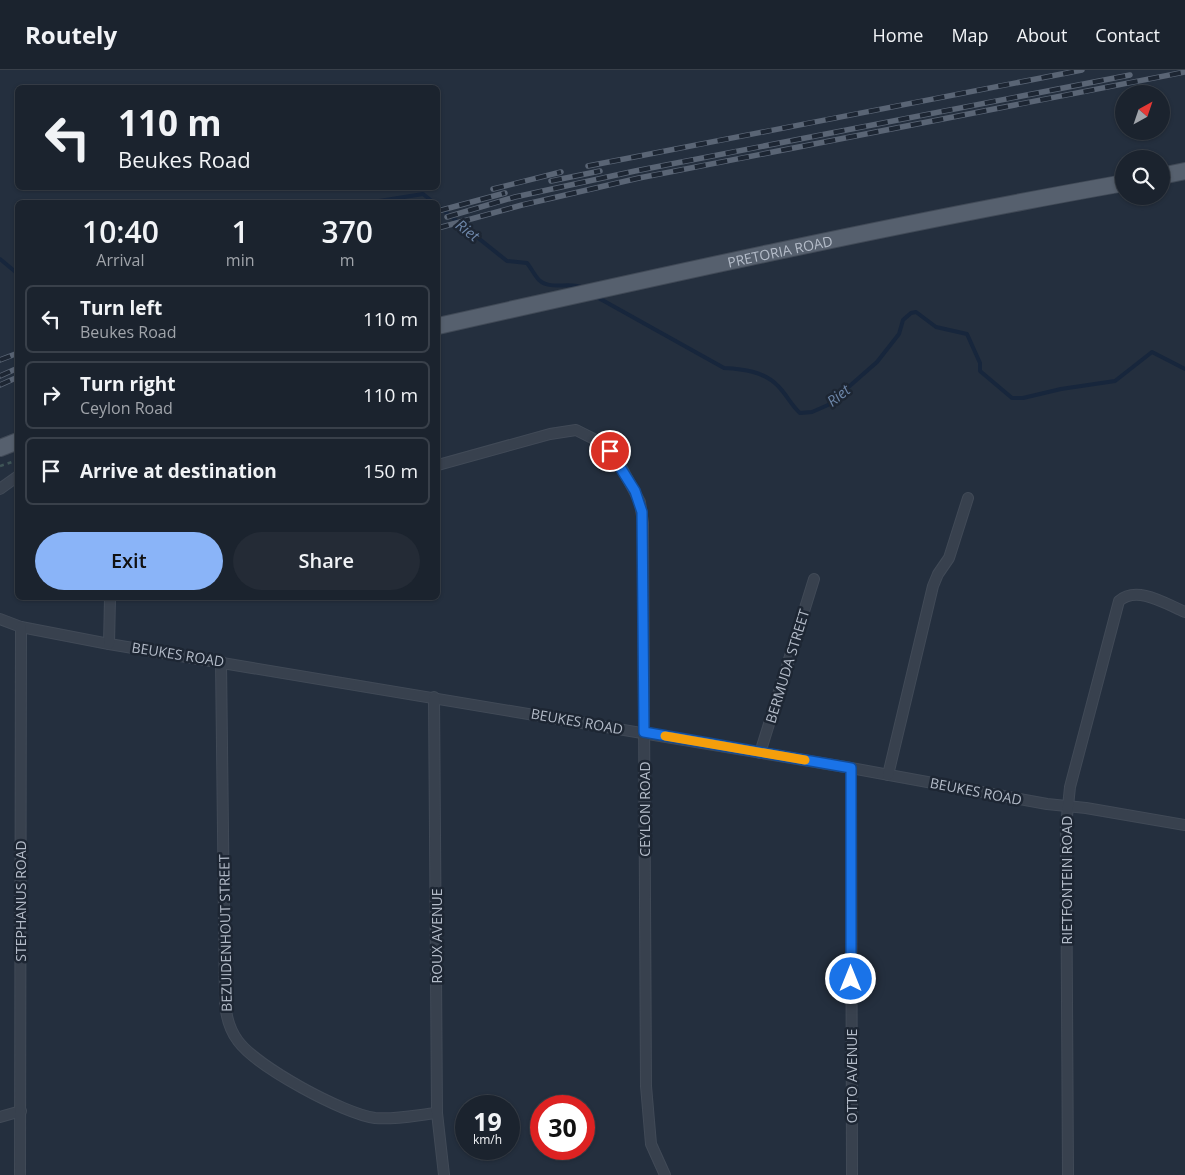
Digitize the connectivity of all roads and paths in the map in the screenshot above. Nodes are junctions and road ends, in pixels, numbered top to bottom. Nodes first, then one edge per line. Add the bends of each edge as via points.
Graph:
1 (1185, 171) edge
2 (1170, 174) edge
3 (1115, 185) edge
4 (440, 326) edge
5 (15, 443) edge
6 (0, 448) edge
7 (15, 461) edge
8 (440, 464) edge
9 (0, 466) edge
10 (15, 478) edge
11 (0, 489) edge
12 (968, 498) dead end
13 (814, 579) dead end
14 (110, 600) edge
15 (1185, 612) edge
16 (0, 619) edge
17 (20, 627) junction
18 (109, 644) junction
19 (221, 661) junction
20 (434, 697) junction
21 (644, 732) junction
22 (760, 753) junction
23 (851, 768) junction
24 (888, 775) junction
25 (1066, 807) junction
26 (1185, 825) edge
27 (21, 1111) junction
28 (436, 1113) junction
29 (0, 1117) edge
30 (20, 1175) edge
31 (444, 1175) edge
32 (665, 1175) edge
33 (852, 1175) edge
34 (1068, 1175) edge

1 - 2 main road
3 - 4 main road, PRETORIA ROAD via 778,251
5 - 6 main road
7 - 9 path
8 - 21 street, CEYLON ROAD via 564,430 587,434 600,442 618,461 642,512
10 - 11 street
12 - 24 street via 949,558 933,586
13 - 22 street, BERMUDA STREET
14 - 18 street
15 - 25 street, RIETFONTEIN ROAD via 1139,594 1125,596 1119,601
16 - 17 street, BEUKES ROAD
17 - 18 street, BEUKES ROAD
17 - 27 street, STEPHANUS ROAD
18 - 19 street, BEUKES ROAD
19 - 20 street, BEUKES ROAD
19 - 28 street, BEZUIDENHOUT STREET via 225,1002 233,1033 264,1065 355,1113 384,1118
20 - 21 street, BEUKES ROAD
20 - 28 street, ROUX AVENUE
21 - 22 street, BEUKES ROAD
21 - 32 street, CEYLON ROAD via 646,1086 652,1144
22 - 23 street, BEUKES ROAD
23 - 24 street, BEUKES ROAD
23 - 33 street, OTTO AVENUE
24 - 25 street, BEUKES ROAD
25 - 26 street, BEUKES ROAD
25 - 34 street, RIETFONTEIN ROAD
27 - 29 street
27 - 30 street, STEPHANUS ROAD
28 - 31 street, ROUX AVENUE

